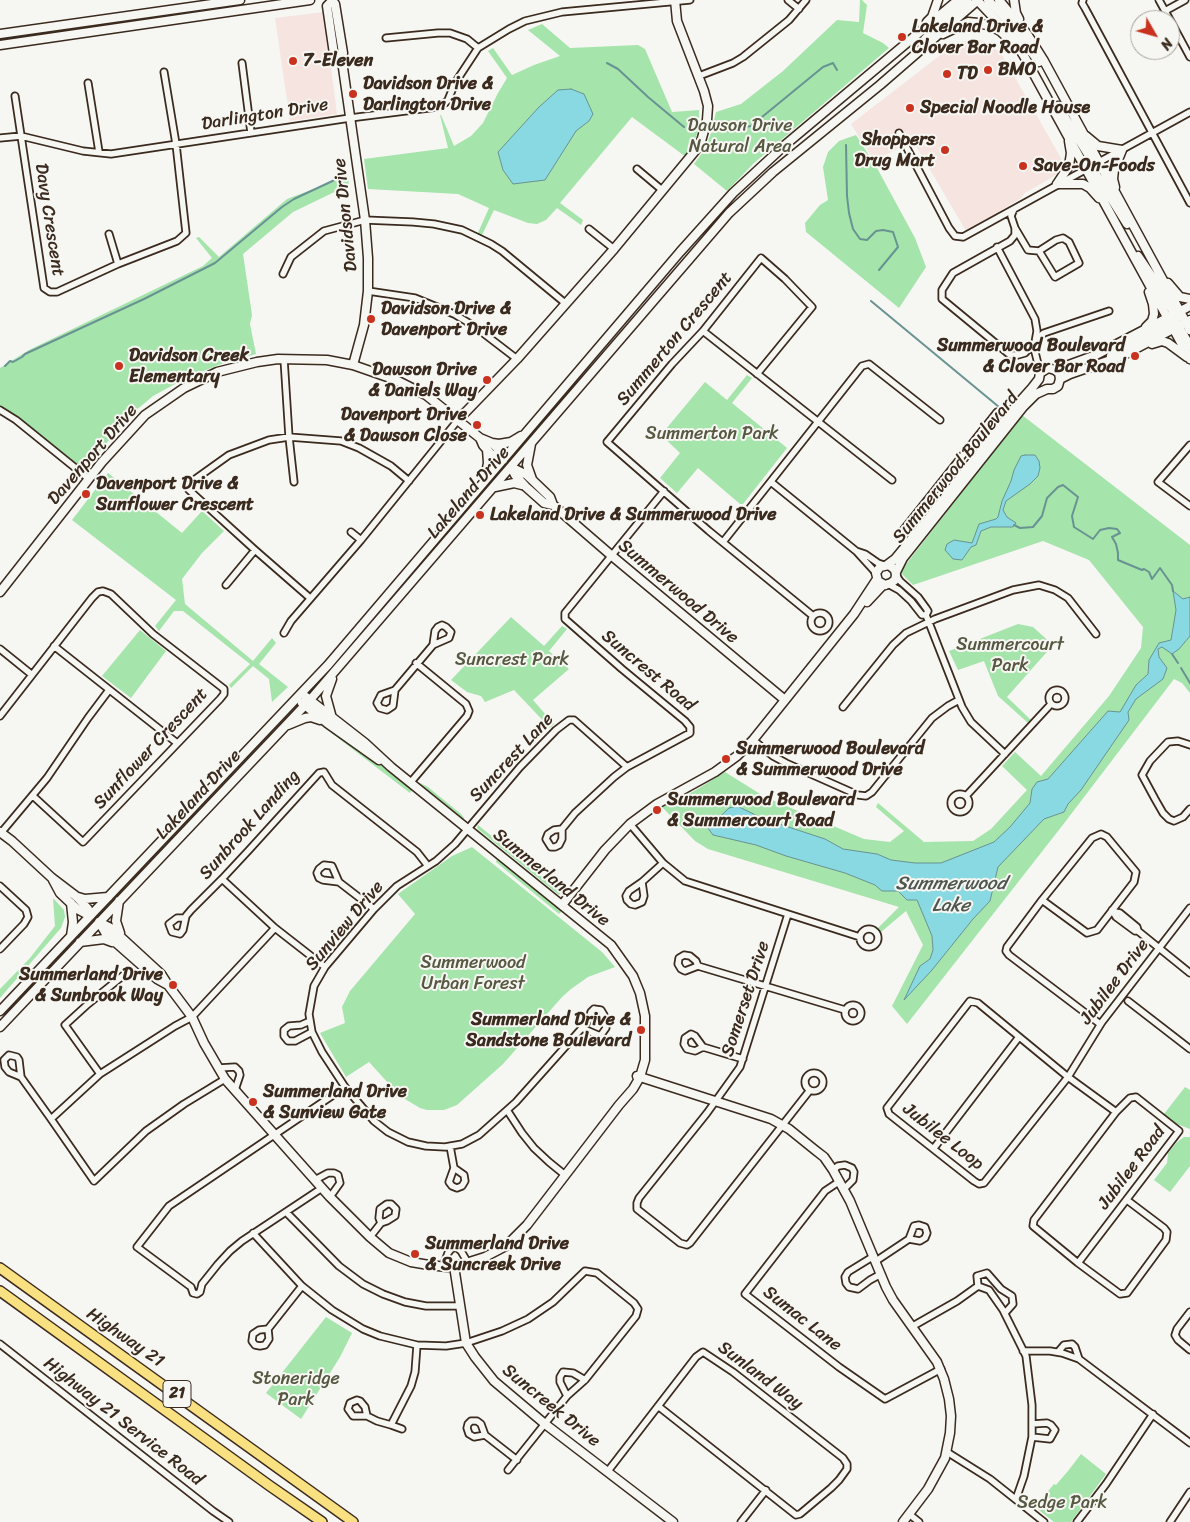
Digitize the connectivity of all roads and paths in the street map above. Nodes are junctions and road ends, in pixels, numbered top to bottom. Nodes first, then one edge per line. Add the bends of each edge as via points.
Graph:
1 (240, 0) edge
2 (310, 0) edge
3 (675, 0) edge
4 (690, 0) edge
5 (788, 0) edge
6 (806, 0) edge
7 (938, 0) edge
8 (958, 0) edge
9 (967, 0) edge
10 (978, 0) edge
11 (988, 0) edge
12 (999, 0) edge
13 (1014, 0) edge
14 (1083, 0) edge
15 (1185, 0) edge
16 (332, 1) edge
17 (799, 8) junction
18 (1167, 10) edge
19 (0, 34) edge
20 (1027, 34) junction
21 (914, 36) junction
22 (386, 38) dead end
23 (1180, 38) edge
24 (930, 41) junction
25 (0, 45) edge
26 (478, 48) junction
27 (1024, 56) junction
28 (1190, 57) edge
29 (242, 63) dead end
30 (899, 68) junction
31 (164, 72) dead end
32 (699, 76) junction
33 (1053, 79) junction
34 (1040, 82) junction
35 (88, 83) dead end
36 (15, 96) dead end
37 (1190, 112) edge
38 (350, 118) junction
39 (1152, 132) junction
40 (251, 133) junction
41 (899, 134) dead end
42 (1068, 134) junction
43 (1084, 135) junction
44 (21, 136) junction
45 (0, 138) edge
46 (176, 144) junction
47 (1122, 150) junction
48 (99, 152) junction
49 (1098, 162) junction
50 (1086, 168) junction
51 (637, 169) dead end
52 (1057, 184) junction
53 (662, 190) junction
54 (1118, 198) junction
55 (1190, 203) edge
56 (1107, 206) junction
57 (1014, 209) junction
58 (364, 220) junction
59 (1015, 228) junction
60 (589, 229) dead end
61 (109, 234) dead end
62 (1125, 239) junction
63 (1140, 239) junction
64 (998, 247) junction
65 (614, 249) junction
66 (1040, 251) junction
67 (118, 264) junction
68 (1155, 266) junction
69 (1141, 269) junction
70 (283, 274) dead end
71 (368, 291) junction
72 (1190, 299) edge
73 (566, 303) junction
74 (1190, 306) edge
75 (1109, 311) dead end
76 (1179, 320) edge
77 (1190, 330) edge
78 (703, 331) junction
79 (1141, 332) junction
80 (1034, 343) junction
81 (1190, 346) edge
82 (1140, 348) junction
83 (284, 359) junction
84 (517, 359) junction
85 (1190, 359) edge
86 (1038, 364) junction
87 (353, 365) junction
88 (1090, 368) junction
89 (1052, 369) junction
90 (757, 374) junction
91 (1040, 376) junction
92 (1060, 379) junction
93 (1047, 389) junction
94 (0, 410) edge
95 (997, 412) dead end
96 (458, 420) junction
97 (940, 420) dead end
98 (991, 420) junction
99 (818, 422) junction
100 (1000, 427) junction
101 (528, 430) junction
102 (289, 437) junction
103 (520, 441) junction
104 (1190, 445) edge
105 (489, 446) junction
106 (528, 446) junction
107 (513, 456) junction
108 (503, 460) junction
109 (511, 467) junction
110 (501, 470) junction
111 (89, 479) junction
112 (892, 480) dead end
113 (409, 481) junction
114 (533, 481) junction
115 (294, 482) dead end
116 (484, 482) junction
117 (771, 482) junction
118 (526, 487) junction
119 (493, 488) junction
120 (664, 491) junction
121 (553, 505) junction
122 (1190, 506) edge
123 (908, 524) junction
124 (916, 531) junction
125 (351, 532) dead end
126 (900, 534) dead end
127 (361, 540) junction
128 (723, 542) junction
129 (255, 550) junction
130 (856, 551) junction
131 (612, 556) junction
132 (886, 565) junction
133 (896, 573) junction
134 (877, 576) junction
135 (226, 584) dead end
136 (886, 584) junction
137 (0, 592) edge
138 (310, 598) junction
139 (854, 614) junction
140 (813, 616) dead end
141 (927, 619) junction
142 (284, 633) dead end
143 (1096, 634) dead end
144 (433, 645) dead end
145 (54, 646) junction
146 (1, 651) edge
147 (416, 663) junction
148 (335, 672) junction
149 (31, 674) junction
150 (109, 690) junction
151 (394, 690) dead end
152 (299, 696) junction
153 (785, 700) junction
154 (959, 700) junction
155 (307, 703) junction
156 (1051, 704) dead end
157 (843, 708) dead end
158 (0, 716) edge
159 (330, 720) junction
160 (284, 727) junction
161 (753, 740) junction
162 (177, 743) junction
163 (1190, 745) edge
164 (1005, 754) junction
165 (627, 767) junction
166 (410, 783) junction
167 (33, 796) junction
168 (966, 796) dead end
169 (1190, 810) edge
170 (630, 824) junction
171 (468, 829) junction
172 (562, 829) dead end
173 (0, 833) edge
174 (663, 863) junction
175 (428, 866) junction
176 (52, 878) junction
177 (222, 879) junction
178 (338, 882) dead end
179 (642, 882) dead end
180 (0, 886) edge
181 (77, 897) junction
182 (108, 897) junction
183 (1042, 900) junction
184 (119, 902) junction
185 (71, 904) junction
186 (562, 905) junction
187 (1190, 908) edge
188 (374, 909) junction
189 (1113, 911) junction
190 (103, 912) junction
191 (788, 914) junction
192 (90, 916) junction
193 (186, 916) dead end
194 (99, 922) junction
195 (87, 925) junction
196 (275, 928) junction
197 (71, 936) junction
198 (860, 937) dead end
199 (119, 941) junction
200 (80, 942) junction
201 (1158, 948) junction
202 (0, 949) edge
203 (698, 966) dead end
204 (325, 967) junction
205 (1190, 973) edge
206 (125, 974) dead end
207 (766, 986) junction
208 (1128, 1000) dead end
209 (845, 1010) dead end
210 (0, 1012) edge
211 (192, 1017) junction
212 (310, 1021) junction
213 (1100, 1024) junction
214 (0, 1026) edge
215 (582, 1028) junction
216 (312, 1032) junction
217 (1020, 1037) junction
218 (703, 1047) dead end
219 (1190, 1049) edge
220 (743, 1059) junction
221 (218, 1068) junction
222 (100, 1074) junction
223 (637, 1076) junction
224 (21, 1077) dead end
225 (1068, 1077) junction
226 (225, 1079) junction
227 (345, 1087) junction
228 (235, 1090) junction
229 (810, 1090) dead end
230 (716, 1100) junction
231 (507, 1110) junction
232 (1116, 1112) junction
233 (51, 1119) junction
234 (783, 1125) junction
235 (274, 1135) junction
236 (450, 1146) junction
237 (934, 1148) junction
238 (454, 1168) dead end
239 (833, 1170) junction
240 (565, 1175) junction
241 (315, 1180) junction
242 (840, 1181) junction
243 (322, 1188) junction
244 (844, 1189) junction
245 (330, 1197) junction
246 (1127, 1200) junction
247 (286, 1212) junction
248 (381, 1223) dead end
249 (253, 1233) junction
250 (370, 1237) junction
251 (909, 1239) dead end
252 (875, 1258) junction
253 (468, 1263) junction
254 (1078, 1263) junction
255 (443, 1266) junction
256 (454, 1266) junction
257 (0, 1268) edge
258 (881, 1274) junction
259 (302, 1286) junction
260 (978, 1286) junction
261 (0, 1291) edge
262 (460, 1306) junction
263 (1190, 1312) edge
264 (1005, 1313) junction
265 (913, 1326) junction
266 (268, 1329) dead end
267 (0, 1344) edge
268 (466, 1344) junction
269 (417, 1345) junction
270 (1190, 1350) edge
271 (1023, 1351) junction
272 (1058, 1352) junction
273 (1079, 1359) junction
274 (940, 1369) junction
275 (585, 1380) junction
276 (567, 1396) junction
277 (658, 1406) junction
278 (1153, 1414) junction
279 (367, 1416) dead end
280 (546, 1424) junction
281 (1032, 1424) junction
282 (392, 1425) junction
283 (402, 1430) dead end
284 (485, 1435) dead end
285 (1032, 1437) junction
286 (1190, 1444) edge
287 (947, 1452) junction
288 (516, 1460) junction
289 (508, 1470) dead end
290 (608, 1471) junction
291 (766, 1490) junction
292 (1190, 1492) edge
293 (1016, 1499) junction
294 (909, 1514) junction
295 (670, 1521) edge
296 (229, 1522) edge
297 (322, 1522) edge
298 (353, 1522) edge
299 (741, 1522) edge
300 (903, 1522) edge
301 (919, 1522) edge
302 (1044, 1522) edge
303 (1077, 1522) edge
304 (1170, 1522) edge

1 - 19 main road
2 - 25 main road
3 - 4 street, Darlington Drive
3 - 26 street, Darlington Drive via 539,17 509,29
3 - 32 main road via 677,21
5 - 17 street
6 - 17 street
7 - 21 main road via 932,17
8 - 21 main road, Lakeland Drive
9 - 30 main road
10 - 24 main road, Lakeland Drive
10 - 27 main road via 1012,37
11 - 33 main road
12 - 20 main road
13 - 20 main road via 1016,13
14 - 39 street
15 - 18 street
16 - 38 main road, Davidson Drive via 326,6 334,54 342,61
17 - 32 street via 743,57
20 - 33 main road
21 - 101 main road, Lakeland Drive via 732,193
22 - 26 street via 450,33 467,39
23 - 28 street
24 - 27 main road via 968,22 978,23 1000,31
24 - 30 main road, Lakeland Drive
26 - 38 street, Darlington Drive via 445,104
27 - 34 main road
29 - 40 street
30 - 106 main road, Lakeland Drive via 773,172 729,213
31 - 46 street
32 - 53 main road via 708,106 704,135 696,151
33 - 43 main road
34 - 42 main road
34 - 49 main road via 1089,156
35 - 48 street
36 - 44 street
37 - 39 street
38 - 40 street, Darlington Drive
38 - 58 main road, Davidson Drive
39 - 47 street
39 - 55 street
40 - 46 street, Darlington Drive
41 - 57 street via 955,236 963,237
42 - 50 main road
42 - 52 main road via 1069,166
43 - 47 main road via 1098,146
43 - 49 main road
44 - 45 street, Darlington Drive
44 - 48 street, Darlington Drive
44 - 67 street, Davy Crescent via 44,288 57,292
46 - 48 street, Darlington Drive via 111,154
46 - 67 street, Davy Crescent via 186,233 177,241
47 - 49 street
47 - 54 main road via 1113,179
49 - 50 street
49 - 54 main road
50 - 52 street
50 - 56 main road
50 - 63 main road via 1094,171
51 - 53 street
52 - 56 main road via 1083,184
52 - 57 street
53 - 65 main road
54 - 63 main road
56 - 62 main road
57 - 59 street via 1011,216
58 - 70 street via 324,231 291,257
58 - 71 main road, Davidson Drive
58 - 73 street via 434,224 462,230 502,251
59 - 64 street via 1015,235 1010,241
59 - 66 street via 1028,250
60 - 65 street
61 - 67 street
62 - 69 main road
62 - 76 main road
63 - 68 main road
64 - 80 street via 1035,319
64 - 80 street via 953,273 942,290 942,299 1010,355 1025,353
65 - 73 main road
66 - 66 street via 1055,277 1079,263 1069,242 1063,238
68 - 72 main road via 1180,296
68 - 76 main road
69 - 76 main road
69 - 79 main road via 1154,308 1152,321
71 - 84 street via 415,298 454,314
71 - 87 main road, Davidson Drive via 364,326
73 - 84 main road
74 - 76 main road
75 - 80 street via 1044,333
76 - 77 main road
76 - 79 main road
76 - 81 main road
76 - 82 main road
76 - 85 main road
76 - 88 main road
78 - 90 street
78 - 90 street, Summerton Crescent via 761,258 812,307
78 - 120 street, Summerton Crescent via 607,442
79 - 89 main road via 1096,355
80 - 86 street
82 - 85 main road via 1162,341
82 - 88 main road
83 - 87 main road, Davenport Drive via 327,360
83 - 102 street
83 - 111 main road, Davenport Drive via 217,372 184,388 145,415
84 - 96 main road
86 - 89 street
86 - 91 street
87 - 96 main road, Davenport Drive via 426,395
88 - 92 main road
89 - 91 main road
89 - 92 main road
90 - 99 street
91 - 93 main road via 1041,385
91 - 100 main road, Summerwood Boulevard
92 - 93 main road via 1058,386
93 - 133 main road, Summerwood Boulevard via 1036,394 1019,411 903,558
94 - 111 street
95 - 98 street, Summerwood Boulevard
96 - 105 main road, Davenport Drive
96 - 113 street
97 - 99 street via 869,364 862,366
98 - 100 street, Summerwood Boulevard
98 - 123 street, Summerwood Boulevard
99 - 112 street
99 - 117 street
100 - 124 main road, Summerwood Boulevard
101 - 103 main road, Lakeland Drive
101 - 105 main road via 511,442
102 - 113 street via 341,442 360,448
102 - 115 street
102 - 129 street via 243,448 217,462 187,485
103 - 107 main road
103 - 108 main road, Lakeland Drive
104 - 122 street via 1158,482
105 - 108 main road, Davenport Drive
105 - 116 main road
106 - 107 main road
106 - 109 main road, Lakeland Drive
106 - 114 main road via 527,465
107 - 108 main road
107 - 109 main road
108 - 110 main road
108 - 116 main road, Lakeland Drive
109 - 110 main road
109 - 114 main road, Summerwood Drive
109 - 118 main road, Summerwood Drive
109 - 119 main road, Lakeland Drive
110 - 116 main road
110 - 119 main road
111 - 137 main road, Davenport Drive
113 - 127 street
114 - 121 main road, Summerwood Drive via 550,497
116 - 152 main road, Lakeland Drive
117 - 128 street
117 - 130 street
118 - 119 main road via 514,482
118 - 121 main road, Summerwood Drive via 544,503
119 - 148 main road, Lakeland Drive
120 - 128 street, Summerton Crescent
120 - 131 street
121 - 131 main road, Summerwood Drive
123 - 124 street, Summerwood Boulevard
123 - 126 street, Summerwood Boulevard
124 - 132 main road, Summerwood Boulevard via 895,559
125 - 127 street
127 - 138 street
128 - 140 street, Summerton Crescent
129 - 135 street
129 - 138 street
130 - 132 street
130 - 134 street
131 - 153 main road, Summerwood Drive
131 - 165 street, Suncrest Road via 565,613 565,619 685,721 691,730 688,735
132 - 133 main road via 892,566
132 - 134 main road via 880,566
133 - 136 main road via 893,582
133 - 141 street via 900,582 923,602 928,612
134 - 136 main road
134 - 139 main road
136 - 139 main road
136 - 141 street via 900,590
138 - 142 street
139 - 153 main road
141 - 143 street via 1013,590 1039,585 1063,594
141 - 154 street
141 - 157 street via 897,640
144 - 147 street
145 - 149 street, Sunflower Crescent
145 - 150 street
145 - 162 street, Sunflower Crescent via 98,592 111,594 153,634 224,689 220,699
146 - 149 street
147 - 151 street
147 - 166 street via 466,704 469,711
148 - 155 main road, Lakeland Drive
148 - 159 main road via 326,696
149 - 158 street, Sunflower Crescent
150 - 162 street
150 - 167 street
152 - 155 main road, Summerland Drive
152 - 182 main road, Lakeland Drive
153 - 161 main road
154 - 161 street via 932,718 866,796 786,763
154 - 164 street via 971,722
155 - 159 main road, Summerland Drive
155 - 160 main road, Lakeland Drive
156 - 164 street
159 - 160 main road via 311,717
159 - 166 main road, Summerland Drive via 365,743
160 - 184 main road, Lakeland Drive
161 - 170 main road via 715,772 657,804
162 - 167 street, Sunflower Crescent via 83,842
163 - 169 street via 1168,742 1142,775 1169,818 1174,821 1183,818
164 - 168 street
165 - 171 street, Suncrest Lane via 577,723 569,720 520,767
165 - 172 street, Suncrest Road via 590,798
166 - 171 main road, Summerland Drive
167 - 173 street
170 - 174 street
170 - 186 main road
171 - 175 street, Sunview Drive via 456,844
171 - 186 main road, Summerland Drive
173 - 176 main road
174 - 179 street
174 - 191 street via 691,884
175 - 177 street, Sunbrook Landing via 417,852 332,785 324,772 319,773
175 - 188 street, Sunview Drive via 397,886
176 - 181 main road
176 - 185 main road
177 - 193 street, Sunbrook Landing
177 - 196 street
178 - 188 street
180 - 202 street via 26,910 28,920
181 - 182 main road
181 - 192 main road
182 - 190 main road
182 - 192 main road, Lakeland Drive
183 - 189 street via 1087,933 1097,930
183 - 189 street via 1092,838 1100,834 1107,837 1136,872 1134,882
183 - 213 street via 1006,951
184 - 190 main road
184 - 194 main road, Lakeland Drive
184 - 199 main road via 116,917
185 - 192 main road
185 - 197 main road
186 - 223 main road, Summerland Drive via 611,945 636,985 644,1007 646,1041
187 - 201 street, Jubilee Drive
188 - 204 street, Sunview Drive
189 - 201 street via 1120,913
190 - 192 main road
190 - 194 main road
191 - 198 street
191 - 207 street, Somerset Drive
192 - 195 main road
192 - 197 main road, Lakeland Drive
194 - 195 main road
194 - 199 main road via 111,928
194 - 200 main road, Lakeland Drive
195 - 197 main road
195 - 200 main road
196 - 204 street
196 - 211 street
197 - 210 main road, Lakeland Drive
199 - 200 main road via 104,938
199 - 211 main road via 161,974
200 - 214 main road, Lakeland Drive
201 - 205 street
201 - 213 street, Jubilee Drive
203 - 207 street
204 - 212 street, Sunview Drive via 312,992
206 - 222 street via 65,1025
207 - 209 street
207 - 220 street, Somerset Drive
208 - 219 street
211 - 221 main road
211 - 222 street
212 - 216 street, Sunview Drive
212 - 216 street via 289,1026 284,1030 284,1036 294,1042
213 - 225 street, Jubilee Drive
215 - 215 street, Sunview Drive via 598,1035 603,1033 606,1028 601,1010 590,1012
215 - 231 street, Sunview Drive
216 - 227 street, Sunview Drive
217 - 225 street, Jubilee Loop
217 - 237 street
217 - 237 street, Jubilee Loop via 978,1003 970,1001 891,1101 887,1108 889,1114
218 - 220 street
220 - 230 street, Somerset Drive
221 - 226 main road
221 - 228 street via 235,1067 239,1071
222 - 233 street
223 - 230 main road
223 - 240 main road via 633,1089
224 - 233 street
225 - 232 street
225 - 237 street, Jubilee Loop via 984,1183 974,1181
226 - 228 main road
226 - 233 street via 146,1131 94,1180
227 - 235 street
227 - 236 street, Sunview Drive via 388,1132 408,1142
228 - 235 main road
229 - 234 street
230 - 234 main road
230 - 234 street, Somerset Drive via 636,1206 680,1243 687,1245 694,1241
231 - 236 street, Sunview Drive via 479,1135
231 - 240 street via 534,1148
232 - 246 street, Jubilee Road via 1130,1098 1136,1097 1179,1131
232 - 254 street, Jubilee Road via 1034,1220 1034,1226
234 - 239 main road via 824,1158
235 - 241 main road
235 - 249 street via 170,1206 138,1247 197,1294 224,1257
236 - 238 street
239 - 242 main road
239 - 244 street via 845,1165 852,1168 853,1180
240 - 253 main road via 527,1225 506,1246
241 - 243 main road
241 - 245 street via 328,1173 338,1175 340,1183
242 - 244 main road
242 - 274 street, Sumac Lane via 825,1191 745,1294 886,1399
243 - 245 main road
243 - 247 street
244 - 252 main road
245 - 250 main road
246 - 254 street, Jubilee Road
246 - 254 street via 1167,1232 1166,1240 1127,1293 1120,1294
247 - 249 street
247 - 262 street via 339,1266 362,1284 405,1302
248 - 250 street
249 - 259 street
250 - 255 main road via 389,1253 410,1262
251 - 252 street
252 - 258 main road
252 - 258 street via 848,1272 846,1283 858,1289
253 - 255 street via 456,1247 448,1253
253 - 256 main road
255 - 256 main road
256 - 262 main road, Suncreek Drive
257 - 298 main road, Highway 21 / 21
258 - 265 main road via 893,1300
259 - 266 street
259 - 269 street via 363,1330
260 - 264 street via 989,1290
260 - 264 street via 978,1276 987,1273 1012,1296 1014,1302
260 - 265 street
261 - 297 main road, Highway 21 / 21
262 - 268 main road, Suncreek Drive
263 - 270 street via 1175,1335
264 - 271 street
265 - 274 main road
267 - 296 street, Highway 21 Service Road
268 - 269 street
268 - 275 street via 528,1319 560,1296 585,1271 593,1271 638,1309 636,1316
268 - 280 main road, Suncreek Drive via 494,1381
269 - 282 street via 411,1386
271 - 272 street
271 - 281 street via 1030,1386
272 - 273 street
272 - 273 street via 1064,1345 1072,1344
273 - 278 street
274 - 287 main road via 951,1416
275 - 276 street
275 - 276 street via 563,1372 560,1382
276 - 280 street
277 - 290 street, Sunland Way
277 - 291 street
277 - 291 street, Sunland Way via 696,1357 706,1352 844,1458 847,1464 839,1480 798,1515
278 - 286 street
278 - 303 street
279 - 282 street
280 - 288 street
280 - 290 main road, Suncreek Drive
281 - 285 street
281 - 285 street via 1047,1423 1055,1430 1050,1439
282 - 283 street
284 - 288 street
285 - 293 street
287 - 293 street
287 - 294 main road via 935,1479
288 - 289 street
290 - 295 main road, Suncreek Drive
291 - 299 street
292 - 304 street
293 - 302 street
294 - 300 main road
294 - 301 street

